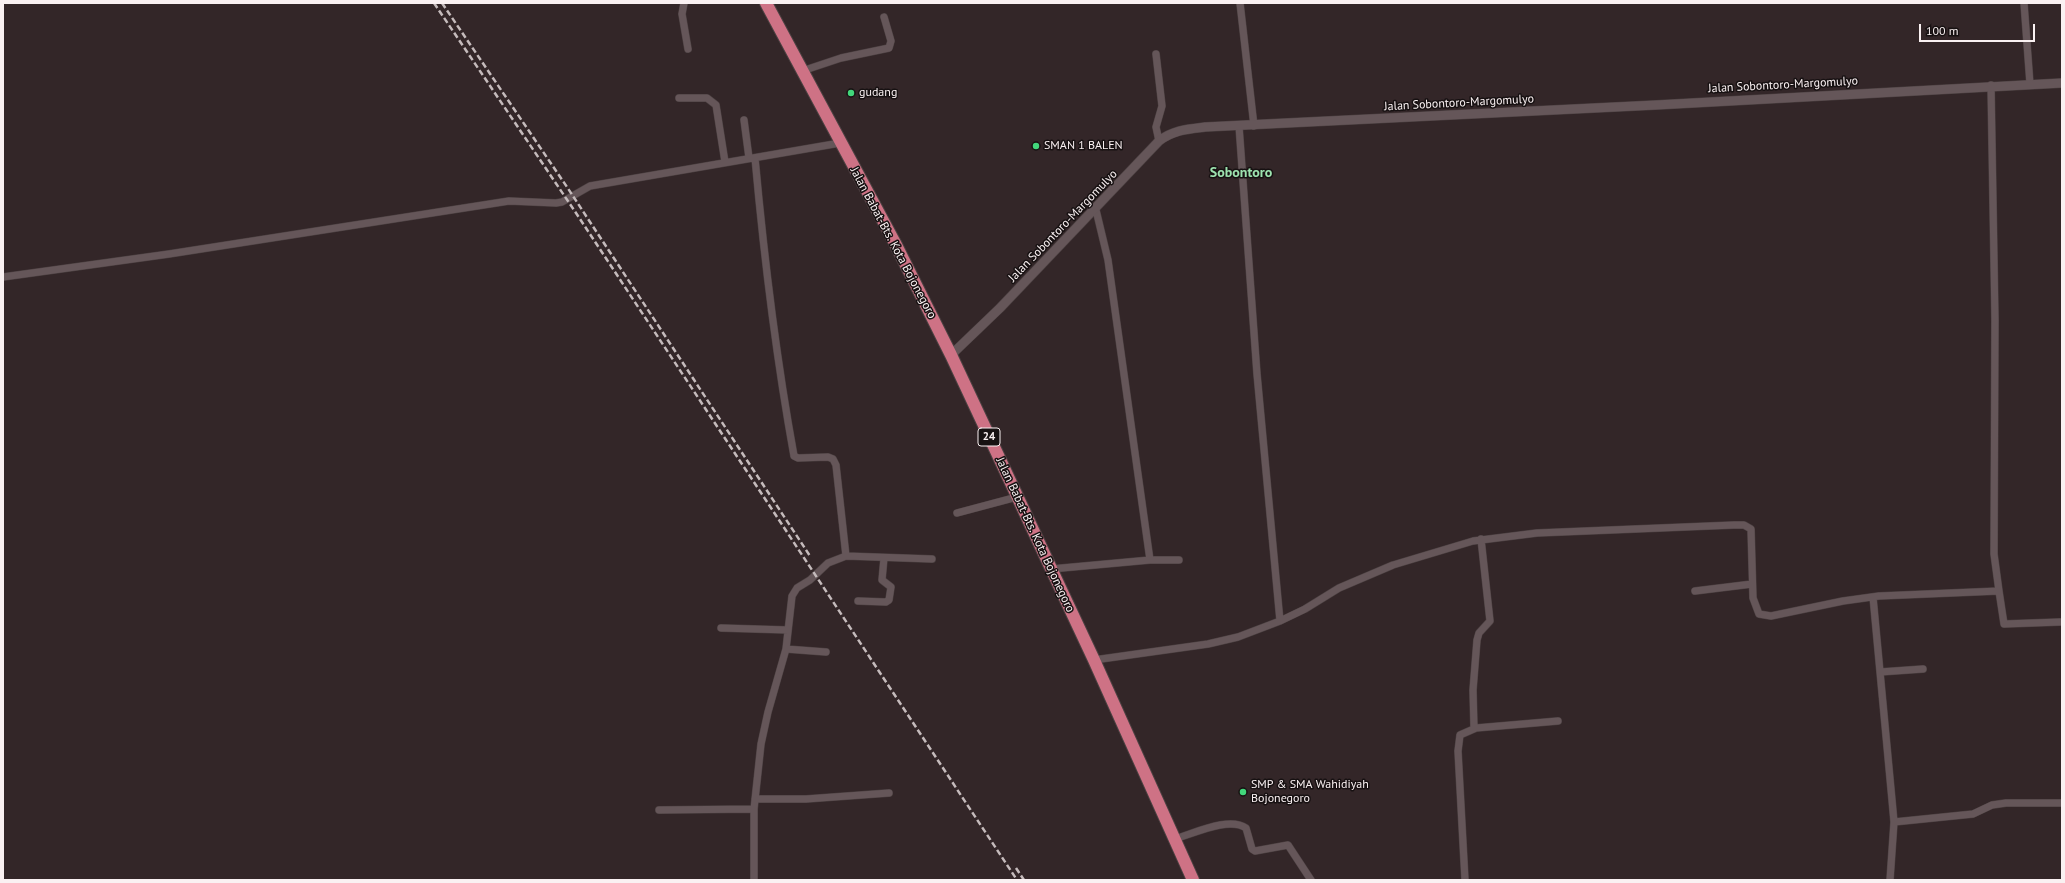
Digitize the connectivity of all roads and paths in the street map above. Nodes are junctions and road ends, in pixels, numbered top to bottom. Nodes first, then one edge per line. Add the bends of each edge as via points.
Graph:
1 (684, 3) edge
2 (766, 3) edge
3 (1240, 3) edge
4 (2024, 3) edge
5 (884, 17) dead end
6 (688, 49) dead end
7 (1156, 54) dead end
8 (802, 71) junction
9 (2062, 83) edge
10 (2030, 84) junction
11 (1991, 86) junction
12 (679, 98) dead end
13 (744, 120) dead end
14 (1239, 126) junction
15 (1254, 126) junction
16 (1159, 141) junction
17 (840, 144) junction
18 (752, 158) junction
19 (725, 162) junction
20 (1096, 210) junction
21 (3, 277) edge
22 (951, 355) junction
23 (1017, 497) junction
24 (957, 513) dead end
25 (1481, 539) junction
26 (846, 556) junction
27 (884, 558) junction
28 (932, 559) dead end
29 (1150, 560) junction
30 (1179, 560) dead end
31 (1051, 569) junction
32 (1752, 584) junction
33 (1695, 590) dead end
34 (1999, 591) junction
35 (1874, 596) junction
36 (858, 601) dead end
37 (1280, 621) junction
38 (2060, 622) dead end
39 (721, 628) dead end
40 (788, 630) junction
41 (786, 649) junction
42 (826, 652) dead end
43 (1094, 660) junction
44 (1923, 669) dead end
45 (1880, 672) junction
46 (1558, 720) dead end
47 (1474, 728) junction
48 (889, 793) dead end
49 (755, 799) junction
50 (2062, 803) edge
51 (754, 809) junction
52 (659, 810) dead end
53 (1894, 822) junction
54 (1174, 839) junction
55 (754, 880) edge
56 (1193, 880) edge
57 (1311, 880) edge
58 (1464, 880) edge
59 (1890, 880) edge

1 - 6 street via 682,14
2 - 8 highway, Jalan Babat-Bts. Kota Bojonegoro / 24
3 - 15 street
4 - 10 street
5 - 8 street via 891,41 889,48 855,54
7 - 16 street via 1162,106 1156,127
8 - 17 highway, Jalan Babat-Bts. Kota Bojonegoro / 24
9 - 10 street, Jalan Sobontoro-Margomulyo
10 - 11 street, Jalan Sobontoro-Margomulyo
11 - 15 street, Jalan Sobontoro-Margomulyo
11 - 34 street via 1995,320 1994,554
12 - 19 street via 707,98 716,105
13 - 18 street
14 - 15 street, Jalan Sobontoro-Margomulyo
14 - 16 street, Jalan Sobontoro-Margomulyo via 1181,130
14 - 37 street via 1257,374
16 - 20 street, Jalan Sobontoro-Margomulyo
17 - 18 street
17 - 22 highway, Jalan Babat-Bts. Kota Bojonegoro / 24 via 895,243
18 - 19 street
18 - 26 street via 780,371 794,456 833,459 836,465
19 - 21 street via 590,186 556,203 510,200
20 - 22 street, Jalan Sobontoro-Margomulyo
20 - 29 street via 1108,260
22 - 23 highway, Jalan Babat-Bts. Kota Bojonegoro / 24
23 - 24 street
23 - 31 highway, Jalan Babat-Bts. Kota Bojonegoro / 24
25 - 32 street via 1537,532 1744,525 1751,534
25 - 37 street via 1392,565 1339,588
25 - 47 street via 1490,621 1479,633 1477,640 1473,690
26 - 27 street
26 - 40 street via 828,563 794,592
27 - 28 street
27 - 36 street via 882,580 891,587 889,600
29 - 30 street
29 - 31 street
31 - 43 highway, Jalan Babat-Bts. Kota Bojonegoro / 24
32 - 33 street
32 - 35 street via 1755,607 1763,616
34 - 35 street
34 - 38 street via 2004,624
35 - 45 street
37 - 43 street via 1223,641
39 - 40 street
40 - 41 street
41 - 42 street
41 - 49 street via 766,718
43 - 54 highway, Jalan Babat-Bts. Kota Bojonegoro / 24
44 - 45 street
45 - 53 street
46 - 47 street
47 - 58 street via 1463,733 1458,740
48 - 49 street via 806,799
49 - 51 street
50 - 53 street via 2006,803 1992,805 1973,814
51 - 52 street
51 - 55 street
53 - 59 street
54 - 56 highway, Jalan Babat-Bts. Kota Bojonegoro / 24
54 - 57 street via 1223,824 1235,823 1246,828 1255,851 1288,845

